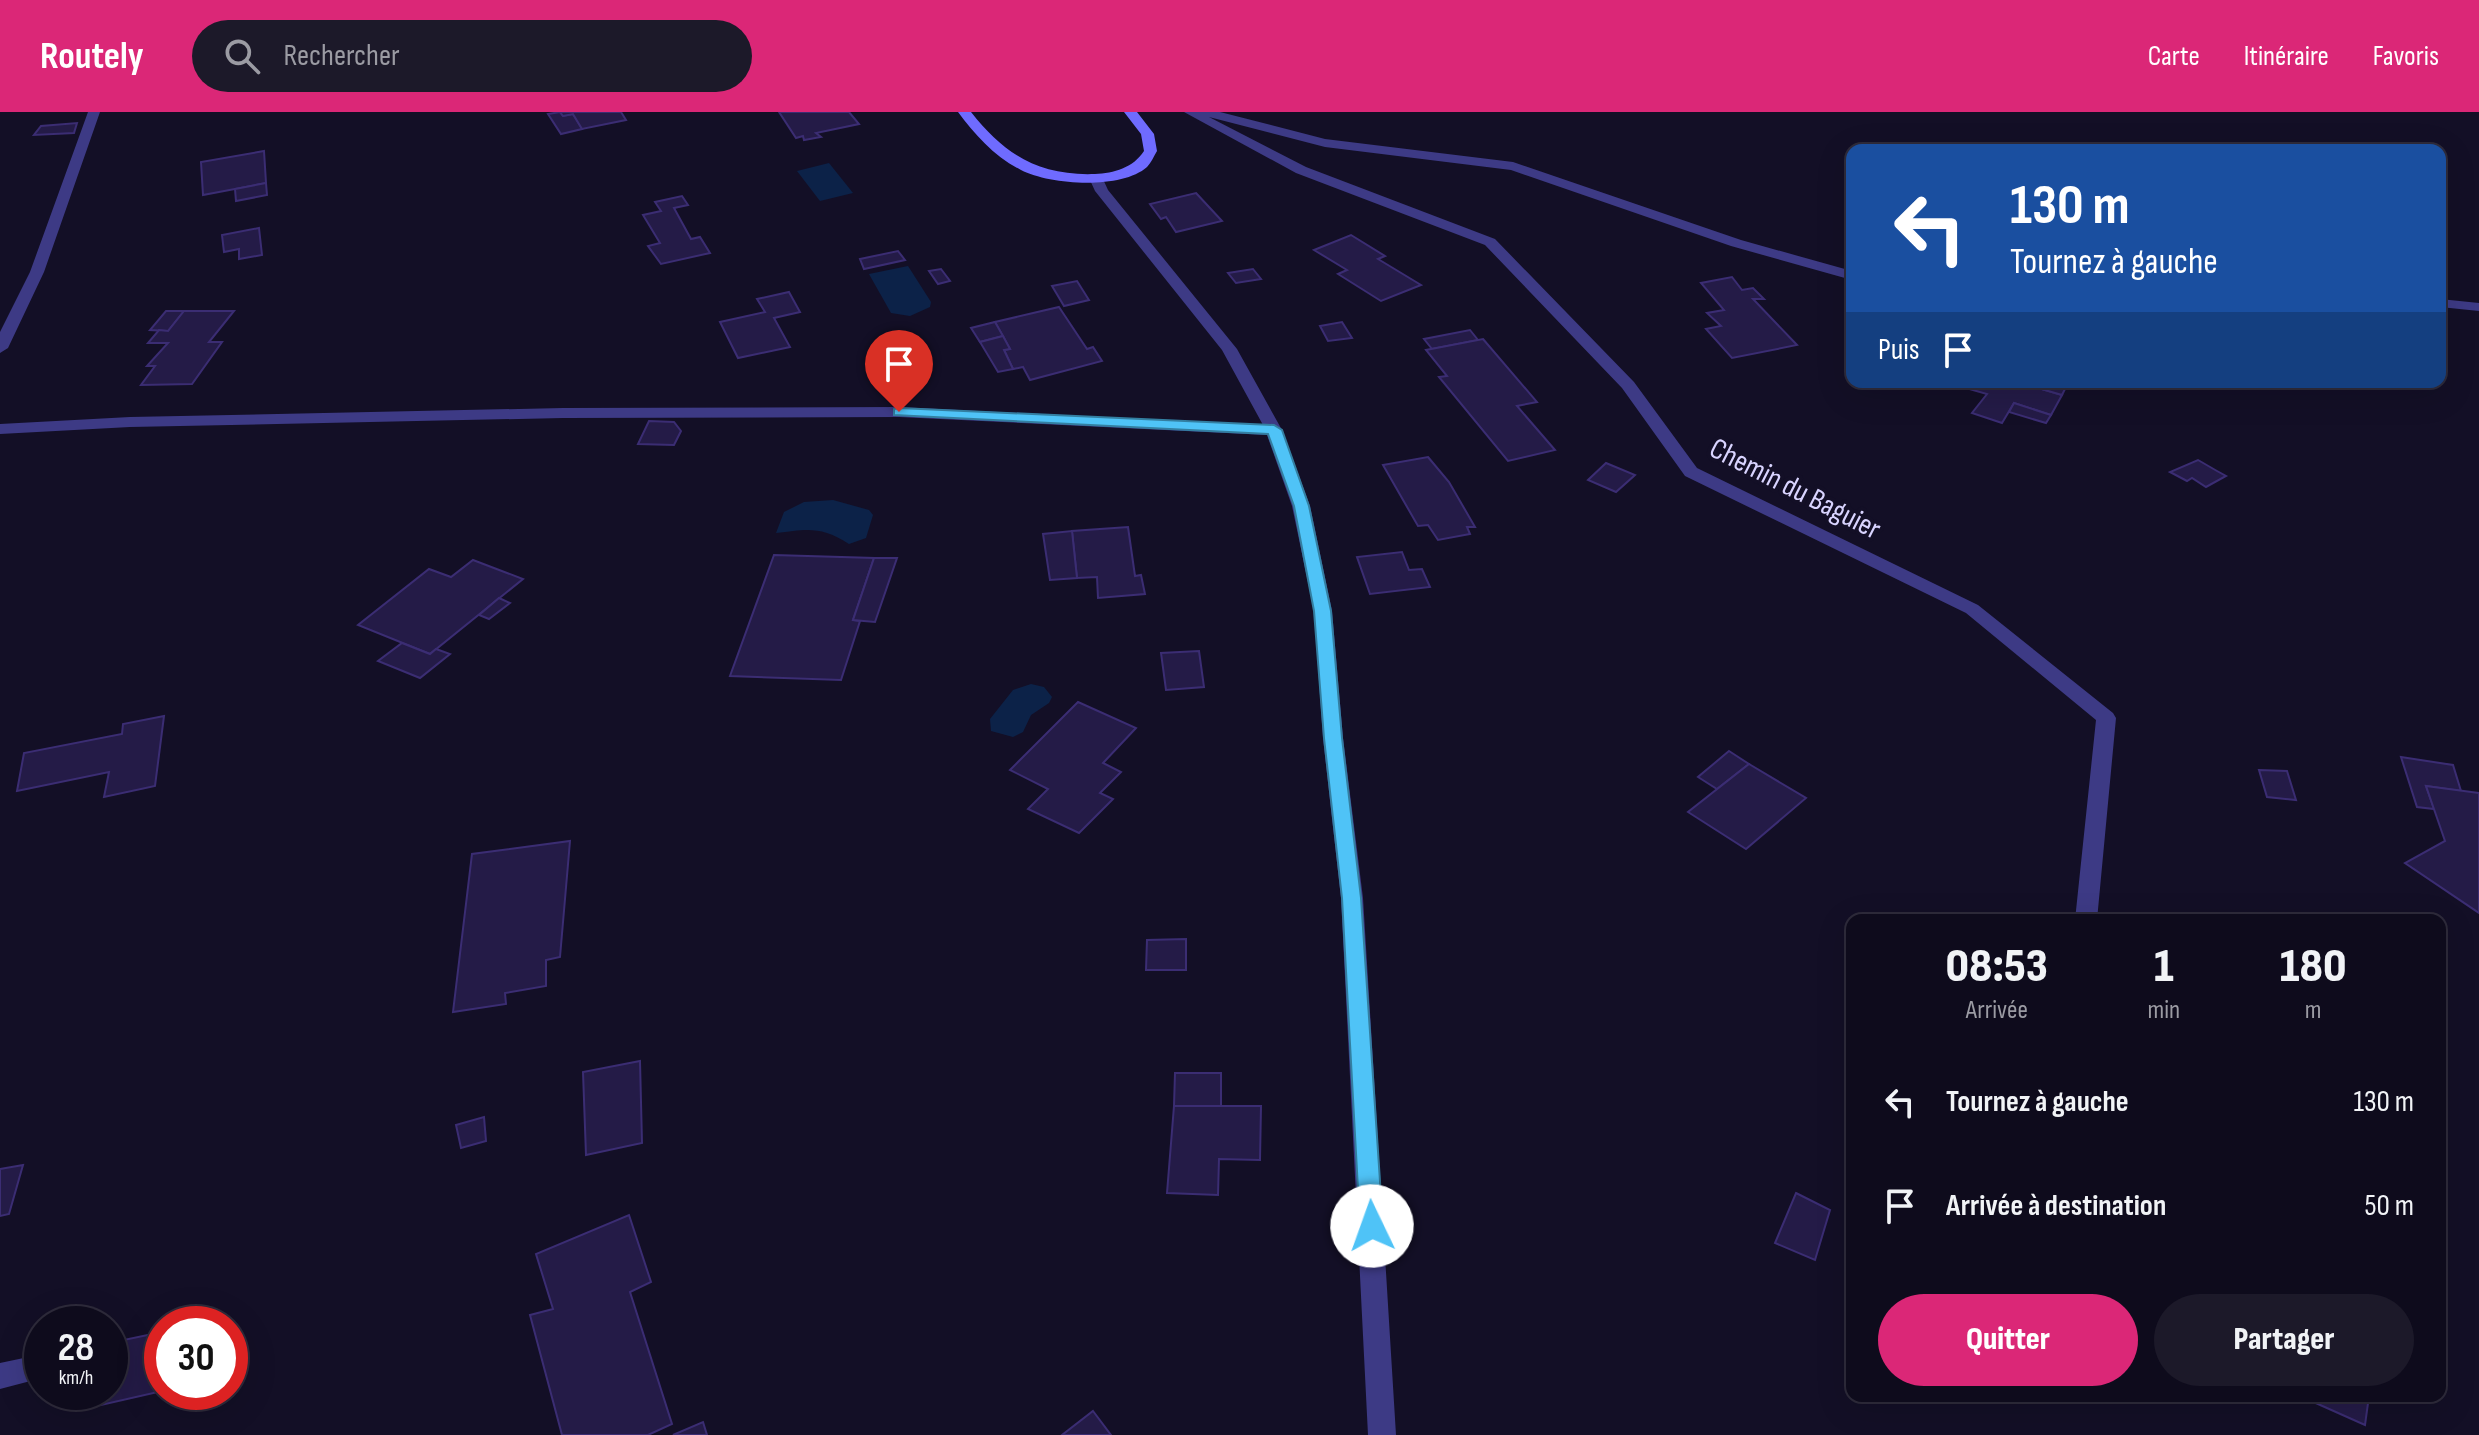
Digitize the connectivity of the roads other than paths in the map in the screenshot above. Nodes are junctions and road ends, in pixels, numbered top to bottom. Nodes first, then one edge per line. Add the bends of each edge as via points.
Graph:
1 (94, 112) edge
2 (964, 112) edge
3 (1130, 112) edge
4 (1190, 112) edge
5 (1205, 112) edge
6 (1097, 180) junction
7 (1846, 274) edge
8 (2446, 304) edge
9 (2479, 307) edge
10 (0, 348) edge
11 (0, 429) edge
12 (1274, 430) junction
13 (2087, 914) edge
14 (24, 1370) edge
15 (0, 1376) edge
16 (1382, 1435) edge

1 - 10 street via 37,272
2 - 6 main road via 1001,150 1034,171
3 - 6 main road via 1145,127 1148,156 1119,176
4 - 13 street, Chemin du Baguier via 1301,170 1490,242 1628,385 1691,472 1972,609 2106,718
5 - 7 street via 1325,143 1513,166 1736,243
6 - 12 street via 1229,349
8 - 9 street
11 - 12 street via 563,413 899,412
12 - 16 street via 1301,506 1323,611 1352,898
14 - 15 street

